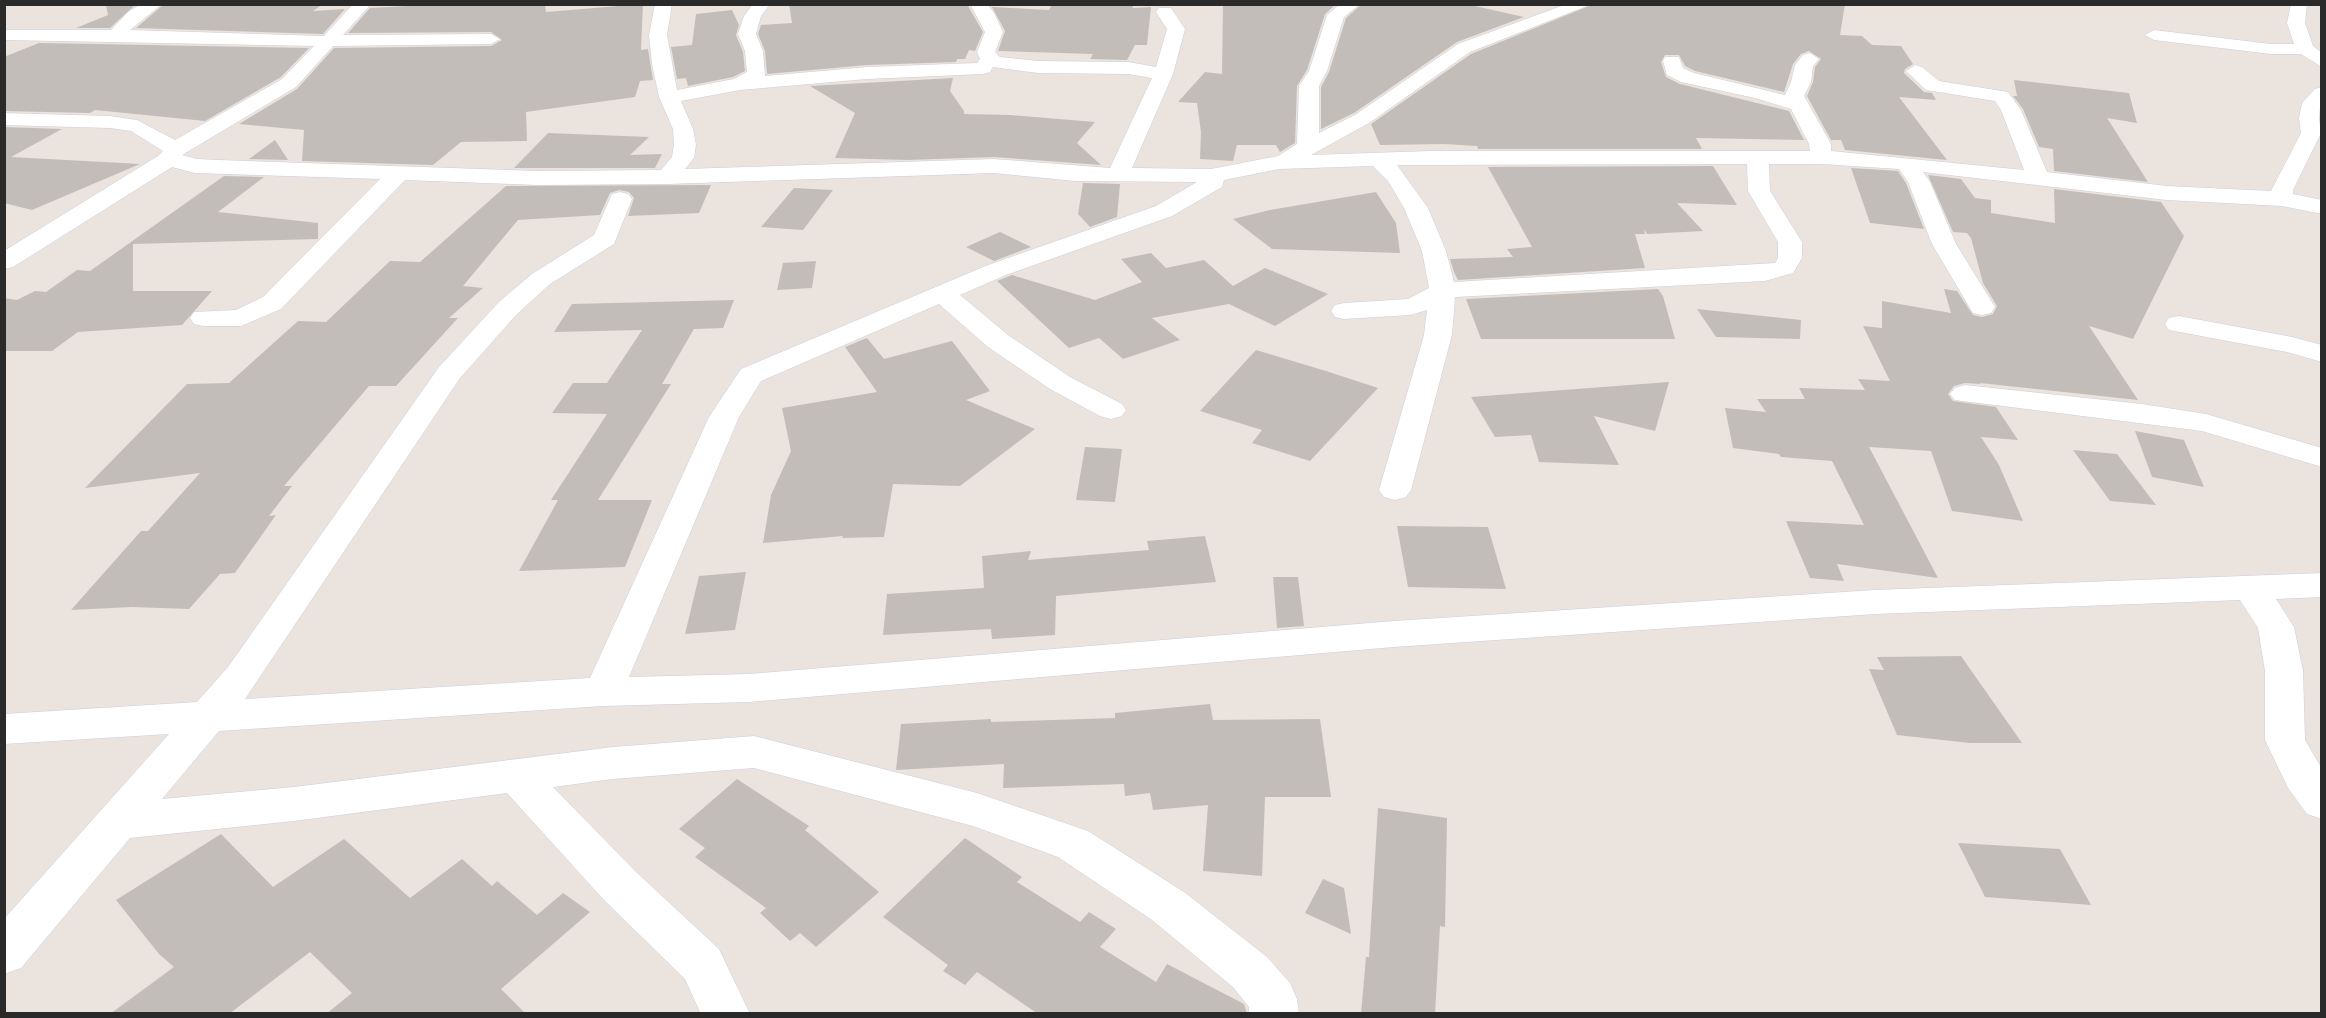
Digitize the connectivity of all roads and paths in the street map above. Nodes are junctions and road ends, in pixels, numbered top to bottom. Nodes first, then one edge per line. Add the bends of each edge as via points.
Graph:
1 (154, 4) edge
2 (363, 4) edge
3 (664, 4) edge
4 (762, 4) edge
5 (978, 4) edge
6 (1352, 4) edge
7 (1584, 4) edge
8 (2299, 4) edge
9 (1165, 12) dead end
10 (4, 35) edge
11 (116, 35) junction
12 (2154, 35) dead end
13 (491, 39) dead end
14 (325, 42) junction
15 (2309, 43) edge
16 (989, 58) junction
17 (1810, 59) dead end
18 (1672, 61) dead end
19 (2322, 62) edge
20 (1915, 70) dead end
21 (1163, 74) junction
22 (740, 84) junction
23 (2322, 93) edge
24 (669, 97) junction
25 (1798, 105) junction
26 (4, 119) edge
27 (1308, 149) junction
28 (170, 155) junction
29 (1758, 156) junction
30 (1821, 157) junction
31 (1379, 160) junction
32 (1279, 162) junction
33 (1906, 163) junction
34 (1119, 173) junction
35 (398, 174) junction
36 (1211, 176) junction
37 (667, 177) junction
38 (2037, 179) junction
39 (621, 199) dead end
40 (2282, 199) junction
41 (2322, 207) edge
42 (4, 262) edge
43 (1443, 290) junction
44 (942, 294) junction
45 (1982, 307) dead end
46 (1344, 311) dead end
47 (203, 318) dead end
48 (2179, 324) dead end
49 (2322, 354) edge
50 (1965, 394) dead end
51 (1111, 410) dead end
52 (2321, 457) edge
53 (2322, 483) edge
54 (1395, 490) dead end
55 (2322, 585) edge
56 (2249, 587) junction
57 (603, 692) junction
58 (209, 718) junction
59 (4, 729) edge
60 (515, 774) junction
61 (2322, 802) edge
62 (120, 821) junction
63 (4, 953) edge
64 (726, 1014) edge
65 (1274, 1014) edge

1 - 11 street via 134,16
2 - 14 street
3 - 24 street via 658,35
4 - 22 street via 747,34 757,74
5 - 16 street via 994,32 986,52
6 - 27 street via 1336,15 1318,71 1309,86
7 - 27 street via 1464,48 1362,119
8 - 15 street via 2296,23
9 - 21 street via 1176,29
10 - 11 street
11 - 14 street
12 - 15 street via 2271,49
13 - 14 street
14 - 28 street via 289,83
15 - 19 street
16 - 21 street via 1038,67 1128,68
16 - 22 street via 983,68
17 - 25 street via 1804,65 1794,96
18 - 25 street via 1674,72 1688,78
20 - 38 street via 1939,87 2001,96 2011,110
21 - 34 street
22 - 24 street
23 - 40 street via 2312,103 2311,133 2282,190
24 - 37 street via 683,129 685,146 683,158
25 - 30 street via 1820,144
26 - 28 street via 137,126
27 - 32 street
28 - 35 street via 195,166
28 - 42 street
29 - 30 street
29 - 31 street
29 - 43 street via 1759,191 1790,242 1790,258 1784,268 1765,273
30 - 33 street
31 - 32 street
31 - 43 street via 1397,177 1416,208 1434,251
32 - 36 street
33 - 38 street
33 - 45 street via 1919,182 1955,264
34 - 36 street
34 - 37 street via 1075,174 994,166
35 - 37 street
35 - 47 street via 272,303 241,318
36 - 44 street via 1214,182 1164,211 997,270
38 - 40 street via 2223,198
39 - 58 street via 605,239 533,286 448,373 284,618
40 - 41 street
43 - 46 street via 1410,307
43 - 54 street via 1438,335
44 - 51 street via 998,341 1060,383
44 - 57 street via 788,357 745,380 724,417
48 - 49 street
50 - 52 street via 2205,423
52 - 53 street
55 - 56 street
56 - 57 street via 1852,604 1394,634 749,688
56 - 61 street via 2276,627 2284,671 2285,740
57 - 58 street
58 - 59 street
58 - 62 street
60 - 62 street via 294,804
60 - 64 street via 620,886 702,964
60 - 65 street via 754,752 977,810 1073,844 1168,906 1250,972 1273,999
62 - 63 street

